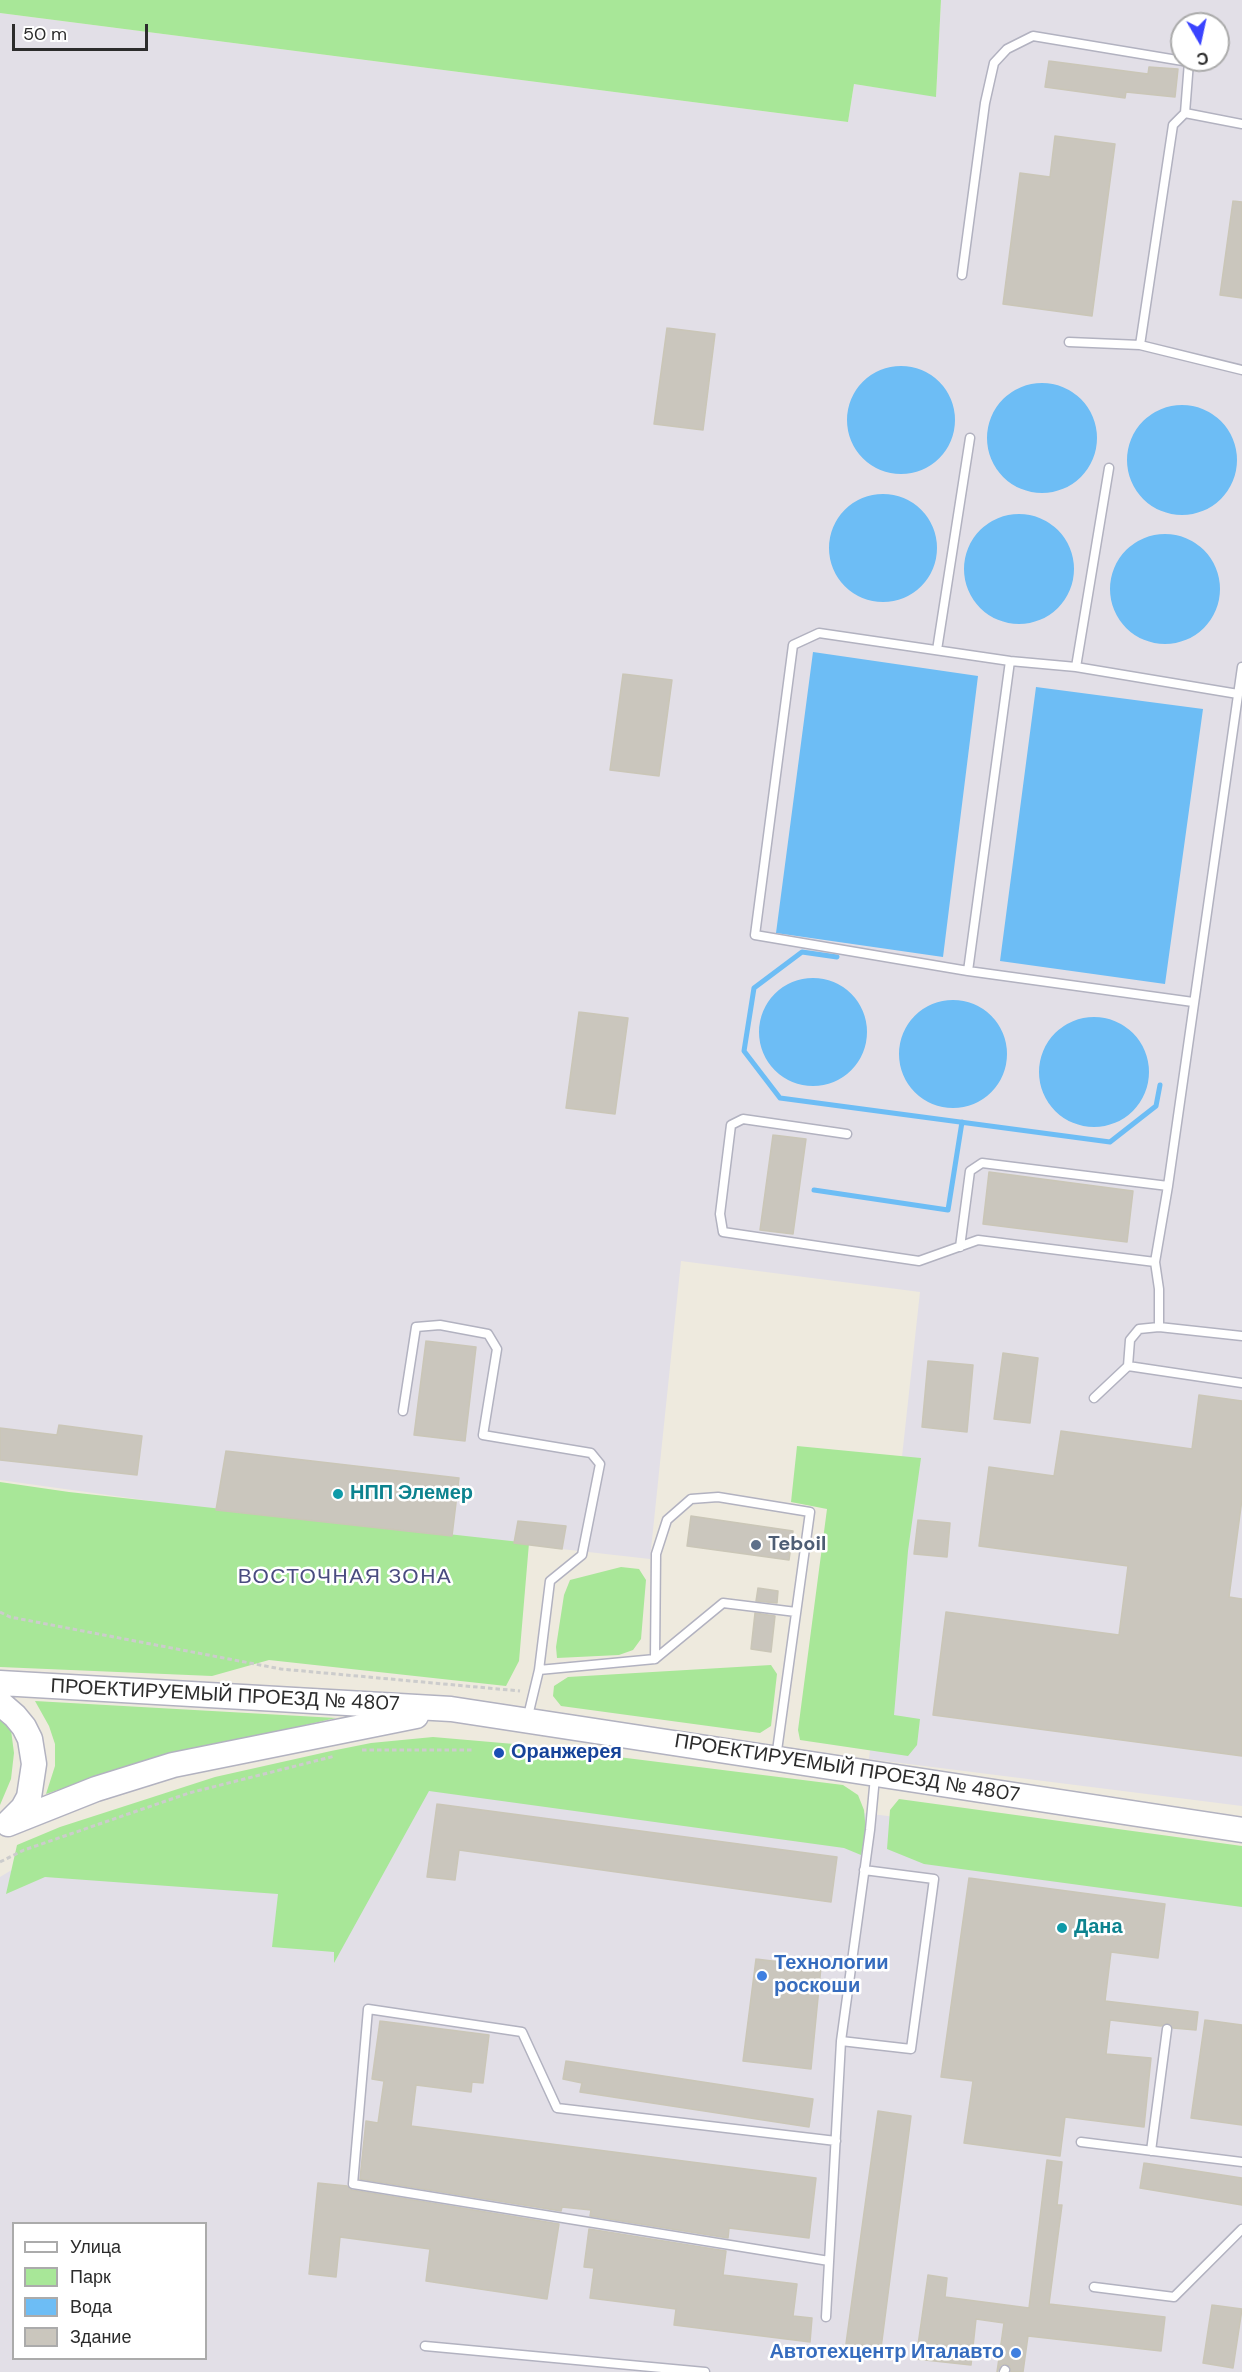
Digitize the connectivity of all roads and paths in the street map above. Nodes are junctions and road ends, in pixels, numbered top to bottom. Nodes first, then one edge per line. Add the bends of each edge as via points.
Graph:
1 (1185, 113) junction
2 (1242, 124) edge
3 (962, 275) dead end
4 (1069, 342) dead end
5 (1140, 345) junction
6 (1242, 370) edge
7 (970, 438) dead end
8 (1109, 468) dead end
9 (937, 650) junction
10 (1010, 661) junction
11 (1076, 667) junction
12 (1242, 667) edge
13 (1238, 694) junction
14 (968, 971) junction
15 (1193, 1002) junction
16 (847, 1134) dead end
17 (1168, 1186) junction
18 (960, 1247) junction
19 (1155, 1262) junction
20 (1159, 1327) junction
21 (1242, 1336) edge
22 (1128, 1366) junction
23 (1242, 1383) edge
24 (1094, 1398) dead end
25 (403, 1411) dead end
26 (0, 1612) edge
27 (796, 1612) junction
28 (655, 1659) junction
29 (539, 1670) junction
30 (0, 1683) edge
31 (534, 1692) junction
32 (0, 1703) edge
33 (451, 1709) junction
34 (527, 1720) junction
35 (357, 1750) dead end
36 (473, 1750) dead end
37 (335, 1756) dead end
38 (776, 1759) junction
39 (875, 1774) junction
40 (4, 1827) edge
41 (1242, 1830) edge
42 (0, 1862) edge
43 (864, 1869) junction
44 (1167, 2029) dead end
45 (841, 2041) junction
46 (836, 2141) junction
47 (1081, 2142) dead end
48 (1151, 2151) junction
49 (1242, 2162) edge
50 (1242, 2229) edge
51 (829, 2261) junction
52 (1094, 2287) dead end
53 (826, 2317) dead end
54 (425, 2346) dead end
55 (705, 2372) edge

1 - 2 lane
1 - 3 lane via 1189,62 1033,36 1007,49 994,63 985,103
1 - 5 lane via 1173,125
4 - 5 lane
5 - 6 lane
7 - 9 lane
8 - 11 lane
9 - 10 lane
9 - 14 lane via 819,633 793,645 755,935
10 - 11 lane
10 - 14 lane
11 - 13 lane
12 - 13 lane
13 - 15 lane
14 - 15 lane
15 - 17 lane
16 - 18 lane via 743,1119 731,1125 720,1214 723,1232 920,1261
17 - 18 lane via 982,1163 970,1170
17 - 19 lane
18 - 19 lane via 978,1240
19 - 20 lane
20 - 21 lane
20 - 22 lane via 1139,1329 1130,1340
22 - 23 lane
22 - 24 lane
25 - 29 lane via 416,1327 440,1325 488,1334 497,1349 483,1435 591,1454 600,1464 582,1555 550,1581
26 - 31 path via 281,1669
27 - 28 lane via 723,1603
27 - 28 lane via 810,1512 718,1497 691,1499 667,1520 656,1554
27 - 38 lane
28 - 29 lane
29 - 31 lane
30 - 33 main road, ПРОЕКТИРУЕМЫЙ ПРОЕЗД № 4807
31 - 34 lane
32 - 40 main road via 24,1727 34,1764 29,1797
33 - 34 main road, ПРОЕКТИРУЕМЫЙ ПРОЕЗД № 4807
33 - 40 main road, ПРОЕКТИРУЕМЫЙ ПРОЕЗД № 4807 via 173,1766 96,1789
34 - 38 main road, ПРОЕКТИРУЕМЫЙ ПРОЕЗД № 4807
35 - 36 path
37 - 42 path via 189,1793 24,1850
38 - 39 main road, ПРОЕКТИРУЕМЫЙ ПРОЕЗД № 4807
39 - 41 main road, ПРОЕКТИРУЕМЫЙ ПРОЕЗД № 4807
39 - 43 lane
43 - 45 lane
43 - 45 lane via 934,1879 911,2049
44 - 48 lane
45 - 46 lane
46 - 51 lane
46 - 51 lane via 557,2108 522,2032 368,2009 352,2184
47 - 48 lane
48 - 49 lane
50 - 52 lane via 1174,2297
51 - 53 lane
54 - 55 lane

